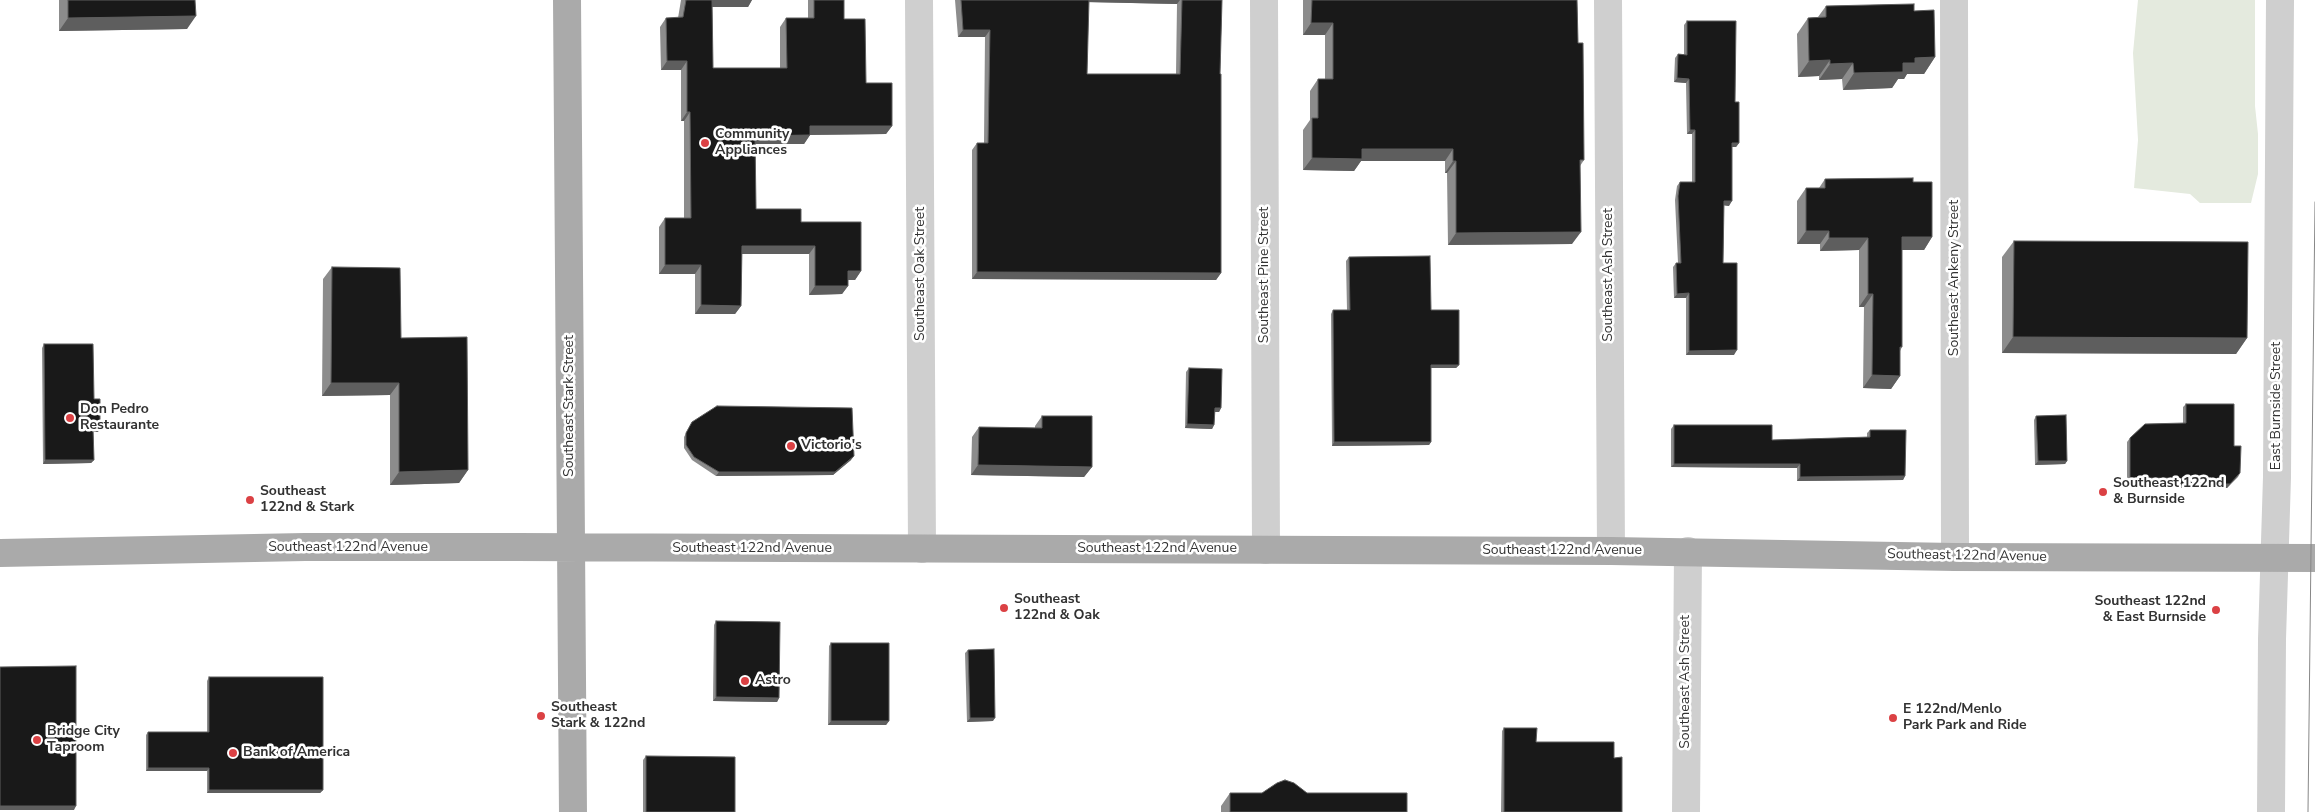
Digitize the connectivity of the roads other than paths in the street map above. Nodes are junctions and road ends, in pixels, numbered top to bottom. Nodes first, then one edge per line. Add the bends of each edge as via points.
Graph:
1 (566, 0) edge
2 (919, 0) edge
3 (1264, 0) edge
4 (1608, 0) edge
5 (1954, 0) edge
6 (2280, 0) edge
7 (570, 548) junction
8 (922, 549) junction
9 (1266, 550) junction
10 (1610, 551) junction
11 (1688, 551) junction
12 (0, 553) edge
13 (1955, 557) junction
14 (2274, 558) junction
15 (2315, 558) edge
16 (573, 812) edge
17 (1686, 812) edge
18 (2271, 812) edge

1 - 7 main road, Southeast Stark Street
2 - 8 street, Southeast Oak Street
3 - 9 street, Southeast Pine Street
4 - 10 street, Southeast Ash Street
5 - 13 street, Southeast Ankeny Street
6 - 14 street, East Burnside Street
7 - 8 main road, Southeast 122nd Avenue
7 - 12 main road, Southeast 122nd Avenue
7 - 16 main road, Southeast Stark Street
8 - 9 main road, Southeast 122nd Avenue
9 - 10 main road, Southeast 122nd Avenue
10 - 11 main road, Southeast 122nd Avenue
11 - 13 main road, Southeast 122nd Avenue
11 - 17 street, Southeast Ash Street
13 - 14 main road, Southeast 122nd Avenue
14 - 15 main road, Southeast 122nd Avenue
14 - 18 street, East Burnside Street

